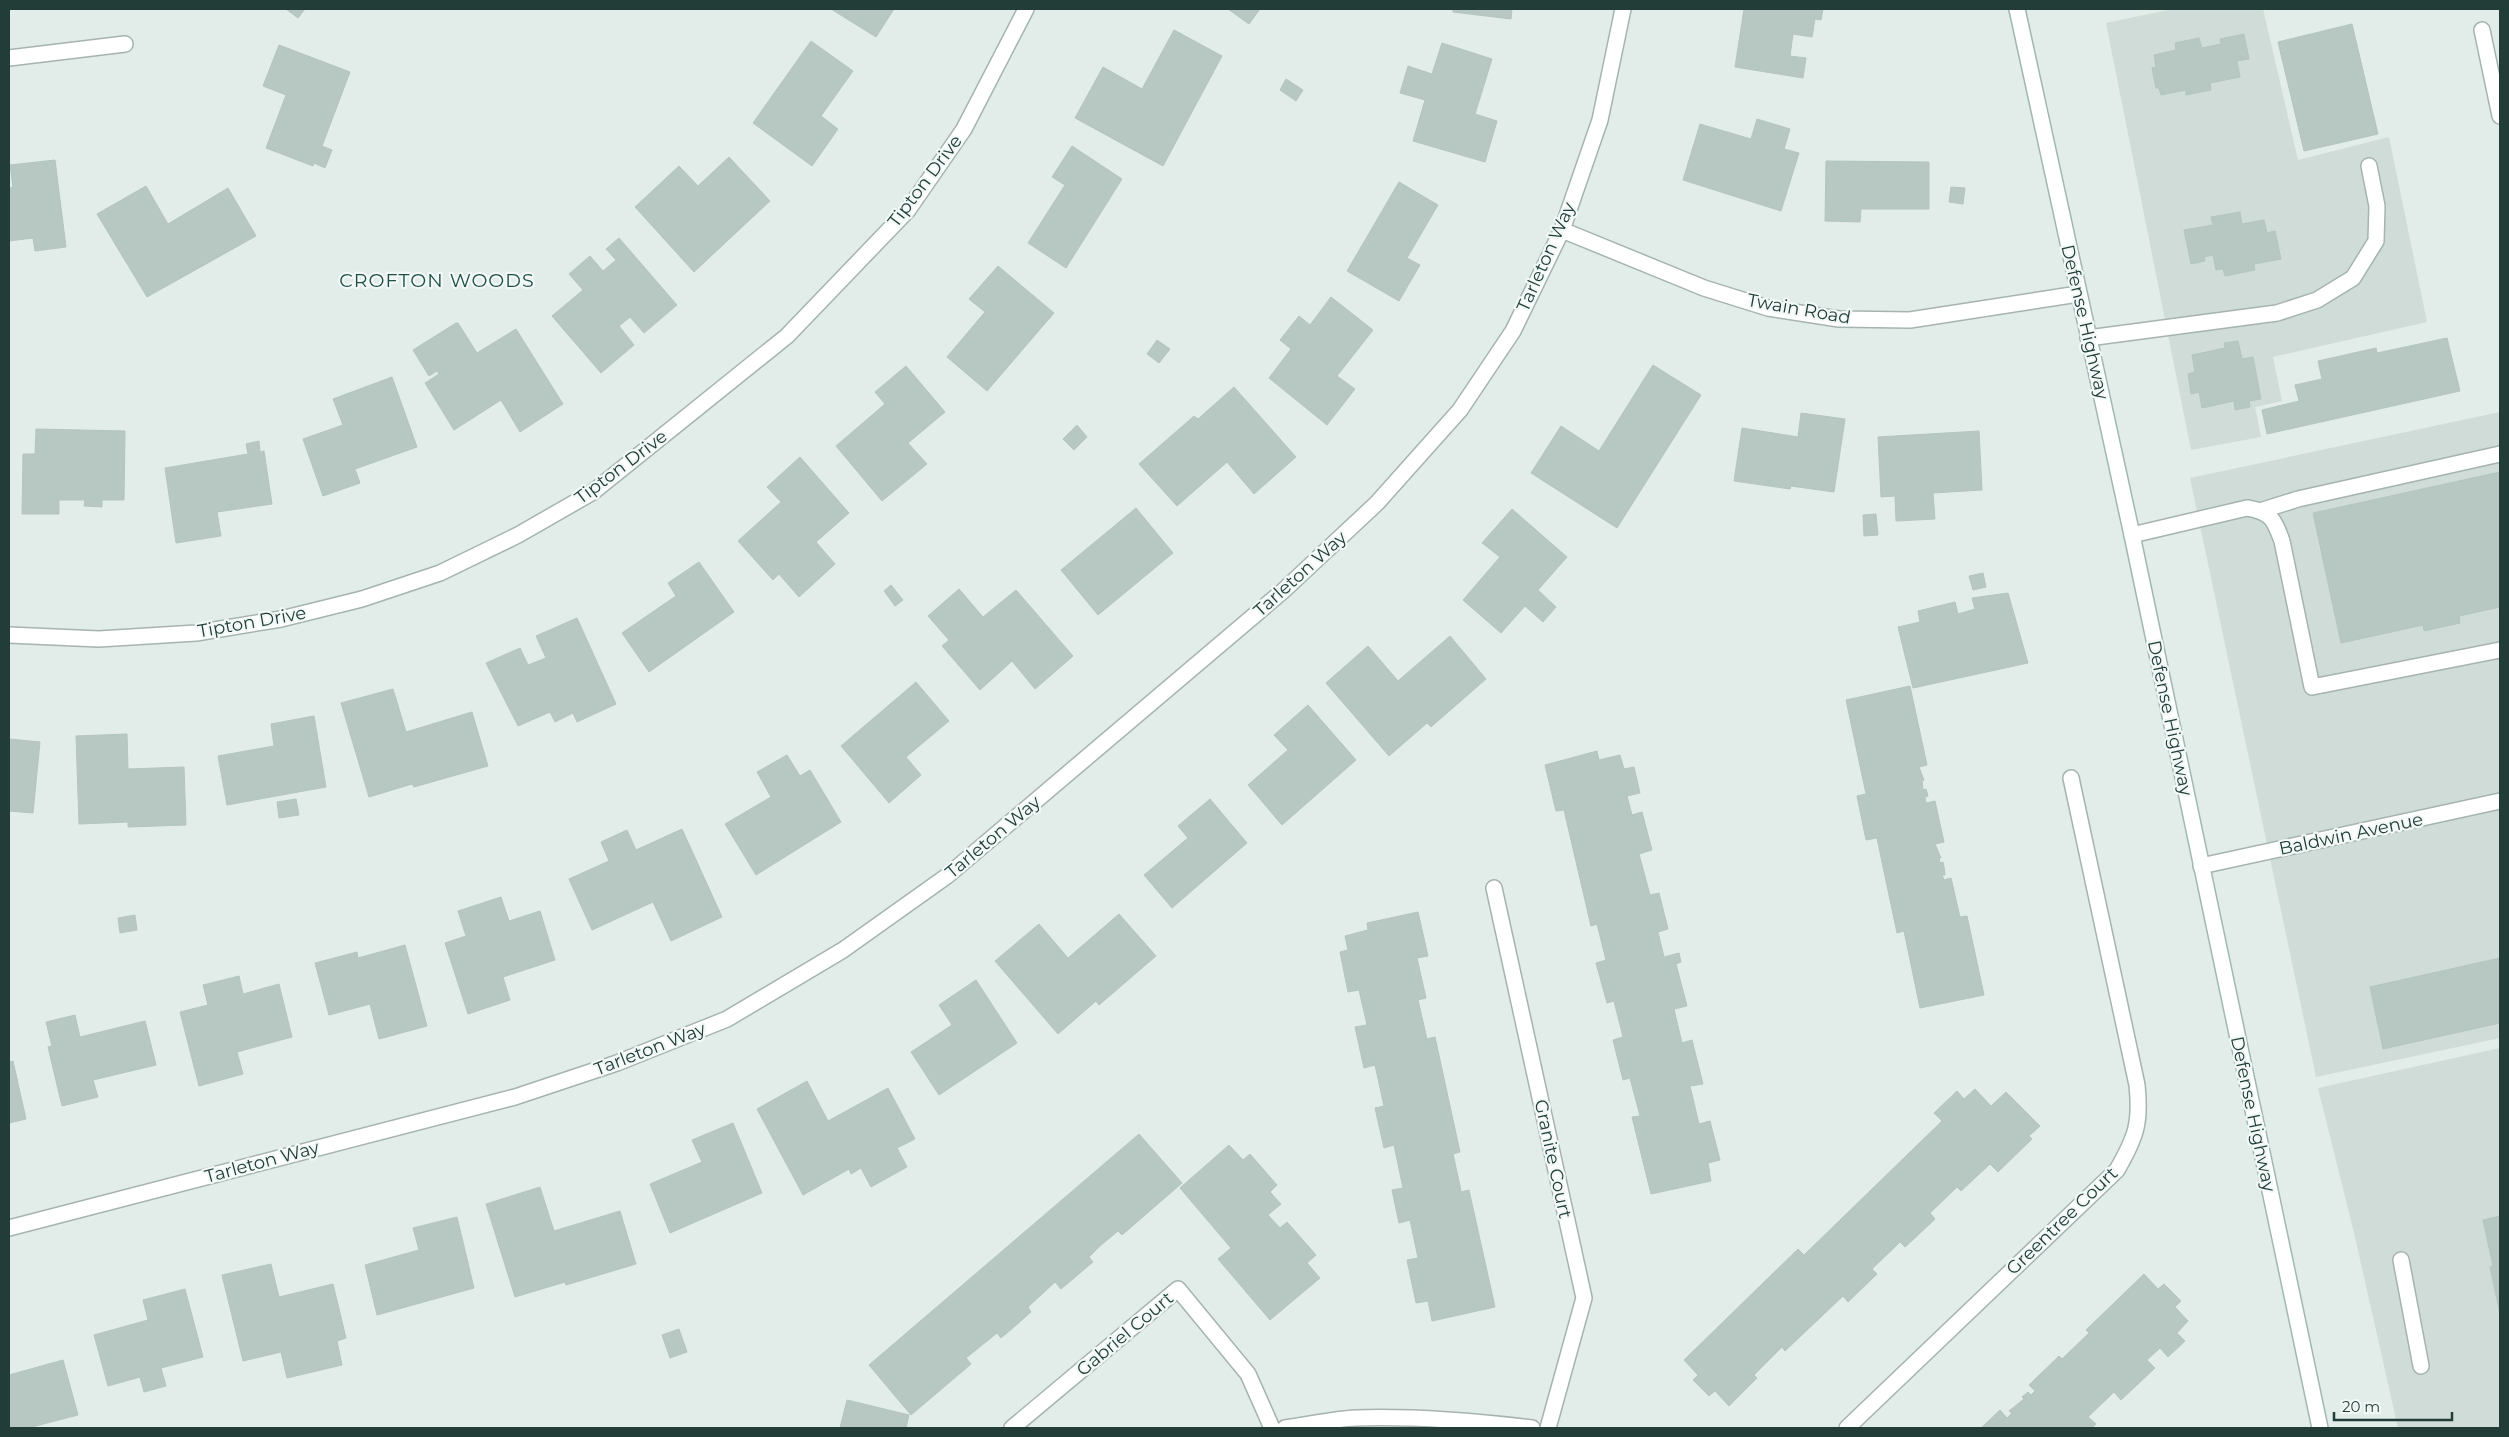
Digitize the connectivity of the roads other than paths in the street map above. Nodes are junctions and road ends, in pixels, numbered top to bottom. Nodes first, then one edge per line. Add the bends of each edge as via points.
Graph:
1 (1026, 9) edge
2 (1623, 9) edge
3 (2017, 9) edge
4 (2482, 30) dead end
5 (125, 44) dead end
6 (9, 58) edge
7 (2500, 116) edge
8 (2369, 166) dead end
9 (1562, 230) junction
10 (2078, 294) junction
11 (2088, 338) junction
12 (2500, 454) edge
13 (2263, 510) junction
14 (2132, 535) junction
15 (9, 634) edge
16 (2500, 650) edge
17 (2072, 778) dead end
18 (2500, 802) edge
19 (2201, 866) junction
20 (1494, 888) dead end
21 (9, 1228) edge
22 (2401, 1260) dead end
23 (2421, 1366) dead end
24 (1012, 1428) edge
25 (1272, 1428) edge
26 (1284, 1428) edge
27 (1532, 1428) edge
28 (1548, 1428) edge
29 (1847, 1428) edge
30 (2320, 1428) edge

1 - 15 street, Tipton Drive via 964,128 908,210 787,336 593,492 440,574 362,599 281,619 196,632 98,639
2 - 9 street, Tarleton Way via 1600,120
3 - 10 street, Defense Highway
4 - 7 street
5 - 6 street
8 - 11 street via 2377,206 2376,241 2353,278 2317,300 2278,313
9 - 10 street, Twain Road via 1704,288 1768,308 1839,320 1910,320
9 - 21 street, Tarleton Way via 1513,331 1460,410 1377,503 1283,591 947,876 843,950 727,1019 617,1063 515,1097
10 - 11 street, Defense Highway
11 - 14 street, Defense Highway
12 - 13 street via 2298,499
13 - 14 street via 2247,508
13 - 16 street via 2276,524 2282,541 2312,687
14 - 19 street, Defense Highway
17 - 29 street, Greentree Court via 2138,1085 2140,1113 2133,1143 2117,1170
18 - 19 street, Baldwin Avenue
19 - 30 street, Defense Highway
20 - 28 street, Granite Court via 1584,1298
22 - 23 street
24 - 25 street, Gabriel Court via 1178,1289 1248,1374
26 - 27 street via 1354,1418 1410,1417

